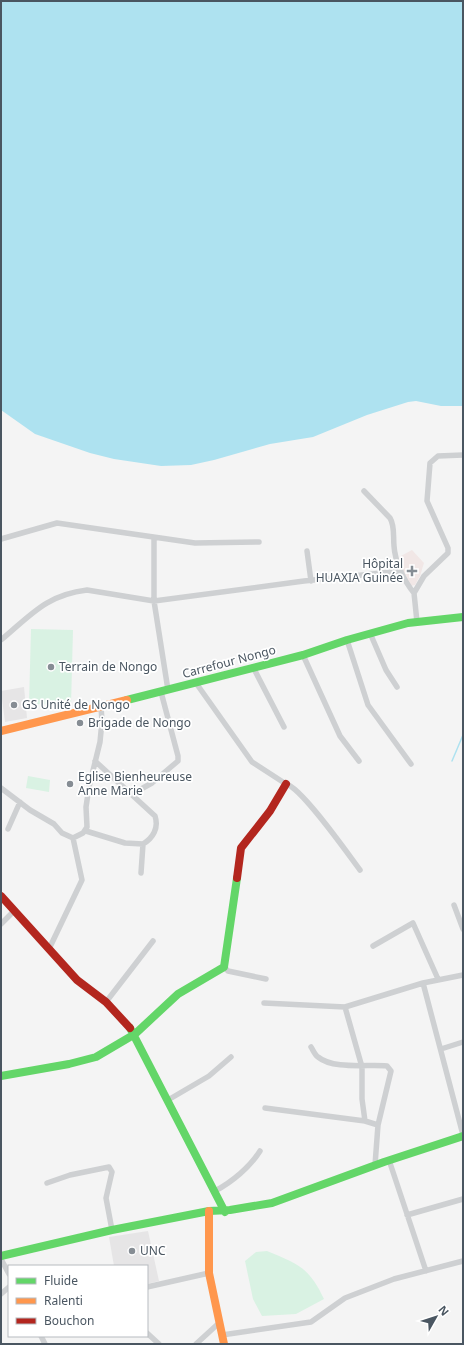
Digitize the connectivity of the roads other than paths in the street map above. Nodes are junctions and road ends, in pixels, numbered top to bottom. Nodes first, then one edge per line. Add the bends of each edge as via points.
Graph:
1 (463, 455) edge
2 (364, 491) dead end
3 (154, 538) junction
4 (1, 539) edge
5 (259, 542) dead end
6 (307, 551) dead end
7 (401, 571) junction
8 (311, 581) junction
9 (414, 593) junction
10 (154, 601) junction
11 (463, 617) edge
12 (417, 622) junction
13 (370, 633) junction
14 (1, 640) edge
15 (347, 640) junction
16 (303, 655) junction
17 (253, 667) junction
18 (196, 682) junction
19 (396, 687) dead end
20 (164, 691) junction
21 (101, 707) junction
22 (284, 727) dead end
23 (1, 731) edge
24 (359, 761) dead end
25 (95, 762) junction
26 (411, 764) dead end
27 (286, 784) junction
28 (1, 788) edge
29 (132, 794) junction
30 (20, 802) junction
31 (8, 829) dead end
32 (86, 831) junction
33 (74, 838) junction
34 (143, 844) junction
35 (360, 870) dead end
36 (141, 873) dead end
37 (1, 896) edge
38 (454, 905) dead end
39 (14, 910) junction
40 (1, 924) edge
41 (463, 928) edge
42 (153, 941) dead end
43 (373, 946) dead end
44 (49, 949) junction
45 (224, 967) junction
46 (463, 975) edge
47 (266, 979) dead end
48 (438, 979) junction
49 (423, 983) junction
50 (106, 1002) junction
51 (264, 1003) dead end
52 (345, 1007) junction
53 (135, 1034) junction
54 (463, 1042) edge
55 (311, 1047) dead end
56 (441, 1049) junction
57 (231, 1057) dead end
58 (362, 1067) junction
59 (1, 1076) edge
60 (168, 1100) junction
61 (265, 1108) dead end
62 (365, 1121) junction
63 (378, 1125) junction
64 (463, 1135) edge
65 (260, 1151) dead end
66 (389, 1160) junction
67 (375, 1165) junction
68 (47, 1183) dead end
69 (215, 1191) junction
70 (463, 1199) edge
71 (209, 1212) junction
72 (225, 1212) junction
73 (407, 1215) junction
74 (112, 1230) junction
75 (1, 1256) edge
76 (1, 1259) edge
77 (463, 1261) edge
78 (426, 1271) junction
79 (8, 1272) edge
80 (208, 1273) junction
81 (148, 1287) edge
82 (219, 1323) junction
83 (148, 1334) edge
84 (222, 1335) junction
85 (160, 1344) edge
86 (196, 1344) edge
87 (224, 1344) edge

1 - 9 street via 438,456 430,463 427,501 448,553 424,576
2 - 7 street via 393,523 394,548
3 - 4 street via 57,523
3 - 5 street via 195,543
3 - 10 street
6 - 8 street
7 - 8 street
7 - 9 street
8 - 10 street
9 - 12 street
10 - 14 street via 87,590 63,594 43,604
10 - 20 street
11 - 12 street, Carrefour Nongo
12 - 13 street, Carrefour Nongo
13 - 15 street, Carrefour Nongo
13 - 19 street
15 - 16 street, Carrefour Nongo
15 - 26 street via 368,704
16 - 17 street, Carrefour Nongo
16 - 24 street via 340,736
17 - 18 street, Carrefour Nongo
17 - 22 street
18 - 20 street, Carrefour Nongo
18 - 27 street via 252,762
20 - 21 street, Carrefour Nongo
20 - 29 street via 178,761 152,783
21 - 23 street, Carrefour Nongo
21 - 25 street via 102,721
25 - 29 street
25 - 32 street via 88,794
27 - 35 street via 291,785 311,807
27 - 45 street via 270,811 241,848
28 - 30 street
29 - 34 street via 155,816 154,832
30 - 31 street
30 - 33 street via 54,824 62,833
32 - 33 street
32 - 34 street via 125,843
33 - 44 street via 82,880
34 - 36 street
37 - 39 street
38 - 41 street
39 - 40 street
39 - 44 street
42 - 50 street
43 - 48 street via 413,923
44 - 50 street via 78,980
45 - 47 street via 228,971
45 - 53 street via 178,994
46 - 48 street
48 - 49 street
49 - 52 street
49 - 56 street
50 - 53 street
51 - 52 street
52 - 58 street
53 - 59 street via 96,1056 69,1064
53 - 60 street
54 - 56 street
55 - 58 street via 317,1057 326,1062
56 - 64 street
57 - 60 street via 209,1076
58 - 62 street
58 - 63 street via 387,1066 391,1071
60 - 69 street
61 - 62 street
62 - 63 street
63 - 67 street
64 - 66 street
65 - 69 street via 256,1158 227,1185
66 - 67 street
66 - 73 street
67 - 72 street via 290,1198 254,1208
68 - 74 street via 109,1166 112,1172 106,1198
69 - 72 street
70 - 73 street
71 - 72 street
71 - 74 street
71 - 80 street
73 - 78 street
74 - 75 street
76 - 79 street
77 - 78 street
78 - 84 street via 394,1279 345,1298 310,1322
80 - 81 street
80 - 82 street
82 - 84 street
82 - 86 street
83 - 85 street
84 - 87 street

